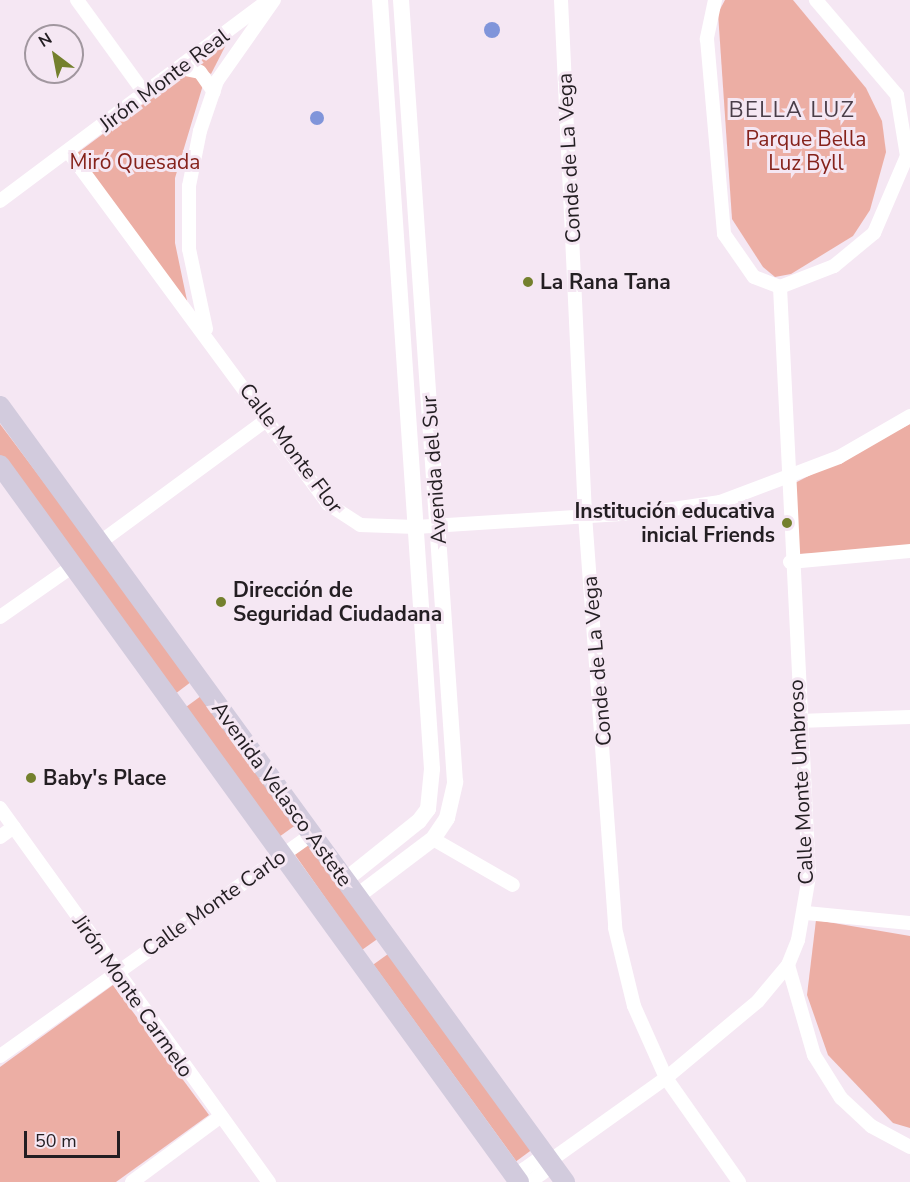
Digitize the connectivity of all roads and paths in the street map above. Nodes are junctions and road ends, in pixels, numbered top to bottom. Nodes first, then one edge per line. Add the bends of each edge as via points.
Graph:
1 (77, 0) edge
2 (269, 0) edge
3 (274, 0) edge
4 (380, 0) edge
5 (401, 0) edge
6 (561, 0) edge
7 (715, 0) edge
8 (816, 0) edge
9 (180, 68) junction
10 (214, 92) junction
11 (145, 94) junction
12 (68, 152) junction
13 (393, 191) junction
14 (415, 191) junction
15 (0, 201) edge
16 (780, 287) junction
17 (209, 339) junction
18 (0, 406) edge
19 (910, 417) edge
20 (267, 419) junction
21 (0, 465) edge
22 (786, 480) junction
23 (585, 515) junction
24 (438, 525) junction
25 (416, 527) junction
26 (99, 543) junction
27 (910, 551) edge
28 (790, 562) junction
29 (73, 566) junction
30 (0, 617) edge
31 (203, 684) junction
32 (175, 704) junction
33 (910, 717) edge
34 (798, 721) junction
35 (0, 808) edge
36 (14, 827) junction
37 (312, 834) junction
38 (0, 837) edge
39 (433, 839) junction
40 (285, 853) junction
41 (344, 881) junction
42 (513, 885) dead end
43 (356, 897) junction
44 (806, 913) junction
45 (910, 923) edge
46 (390, 944) junction
47 (363, 963) junction
48 (788, 965) junction
49 (115, 971) junction
50 (772, 985) junction
51 (793, 988) junction
52 (0, 1056) edge
53 (666, 1078) junction
54 (220, 1117) junction
55 (910, 1147) edge
56 (551, 1160) junction
57 (132, 1182) edge
58 (269, 1182) edge
59 (519, 1182) edge
60 (564, 1182) edge
61 (739, 1182) edge

1 - 11 street
2 - 9 street, Jirón Monte Real
3 - 10 street, Calle Monte Flor
4 - 13 street, Avenida del Sur
5 - 14 street, Avenida del Sur
6 - 23 street, Conde de La Vega
7 - 16 street via 707,50 724,234 754,277
8 - 16 street via 897,95 907,156 874,233 834,266
9 - 10 street via 200,72
9 - 11 street, Jirón Monte Real
10 - 17 street, Calle Monte Flor via 189,186 189,249
11 - 12 street, Jirón Monte Real
12 - 15 street, Jirón Monte Real
12 - 17 street, Calle Monte Flor
13 - 14 street
13 - 25 street, Avenida del Sur
14 - 24 street, Avenida del Sur
16 - 22 street, Calle Monte Umbroso
17 - 20 street, Calle Monte Flor
18 - 26 main road, Avenida Velasco Astete
19 - 22 street, Calle Monte Flor via 870,442
20 - 25 street, Calle Monte Flor via 344,518 381,528
20 - 26 street
21 - 29 main road, Avenida Velasco Astete
22 - 23 street, Calle Monte Flor via 720,502
22 - 28 street, Calle Monte Umbroso
23 - 24 street, Calle Monte Flor
23 - 53 street, Conde de La Vega via 615,928 634,1006
24 - 25 street, Calle Monte Flor
24 - 39 street, Avenida del Sur via 455,782 447,818
25 - 41 street, Avenida del Sur via 428,809 406,835
26 - 31 main road, Avenida Velasco Astete
27 - 28 street
28 - 34 street, Calle Monte Umbroso
29 - 30 street
29 - 32 main road, Avenida Velasco Astete
31 - 32 main road
31 - 37 main road, Avenida Velasco Astete
32 - 40 main road, Avenida Velasco Astete
33 - 34 street
34 - 44 street, Calle Monte Umbroso via 808,876
35 - 36 street, Jirón Monte Carmelo
36 - 38 street
36 - 49 street, Jirón Monte Carmelo
37 - 40 street, Calle Monte Carlo
37 - 41 main road, Avenida Velasco Astete
39 - 42 street
39 - 43 street, Avenida del Sur
40 - 47 main road, Avenida Velasco Astete
40 - 49 street, Calle Monte Carlo
41 - 43 main road, Avenida Velasco Astete
43 - 46 main road, Avenida Velasco Astete
44 - 45 street
44 - 48 street, Calle Monte Umbroso
46 - 47 main road
46 - 56 main road, Avenida Velasco Astete
47 - 59 main road, Avenida Velasco Astete
48 - 50 street, Calle Monte Umbroso
48 - 51 street
49 - 52 street, Calle Monte Carlo
49 - 54 street, Jirón Monte Carmelo
50 - 51 street
50 - 53 street, Calle Monte Umbroso
51 - 55 street via 814,1055 841,1098 871,1126
53 - 56 street, Calle Monte Umbroso
53 - 61 street, Conde de La Vega
54 - 57 street
54 - 58 street, Jirón Monte Carmelo
56 - 59 street, Calle Monte Umbroso via 530,1182
56 - 60 main road, Avenida Velasco Astete

